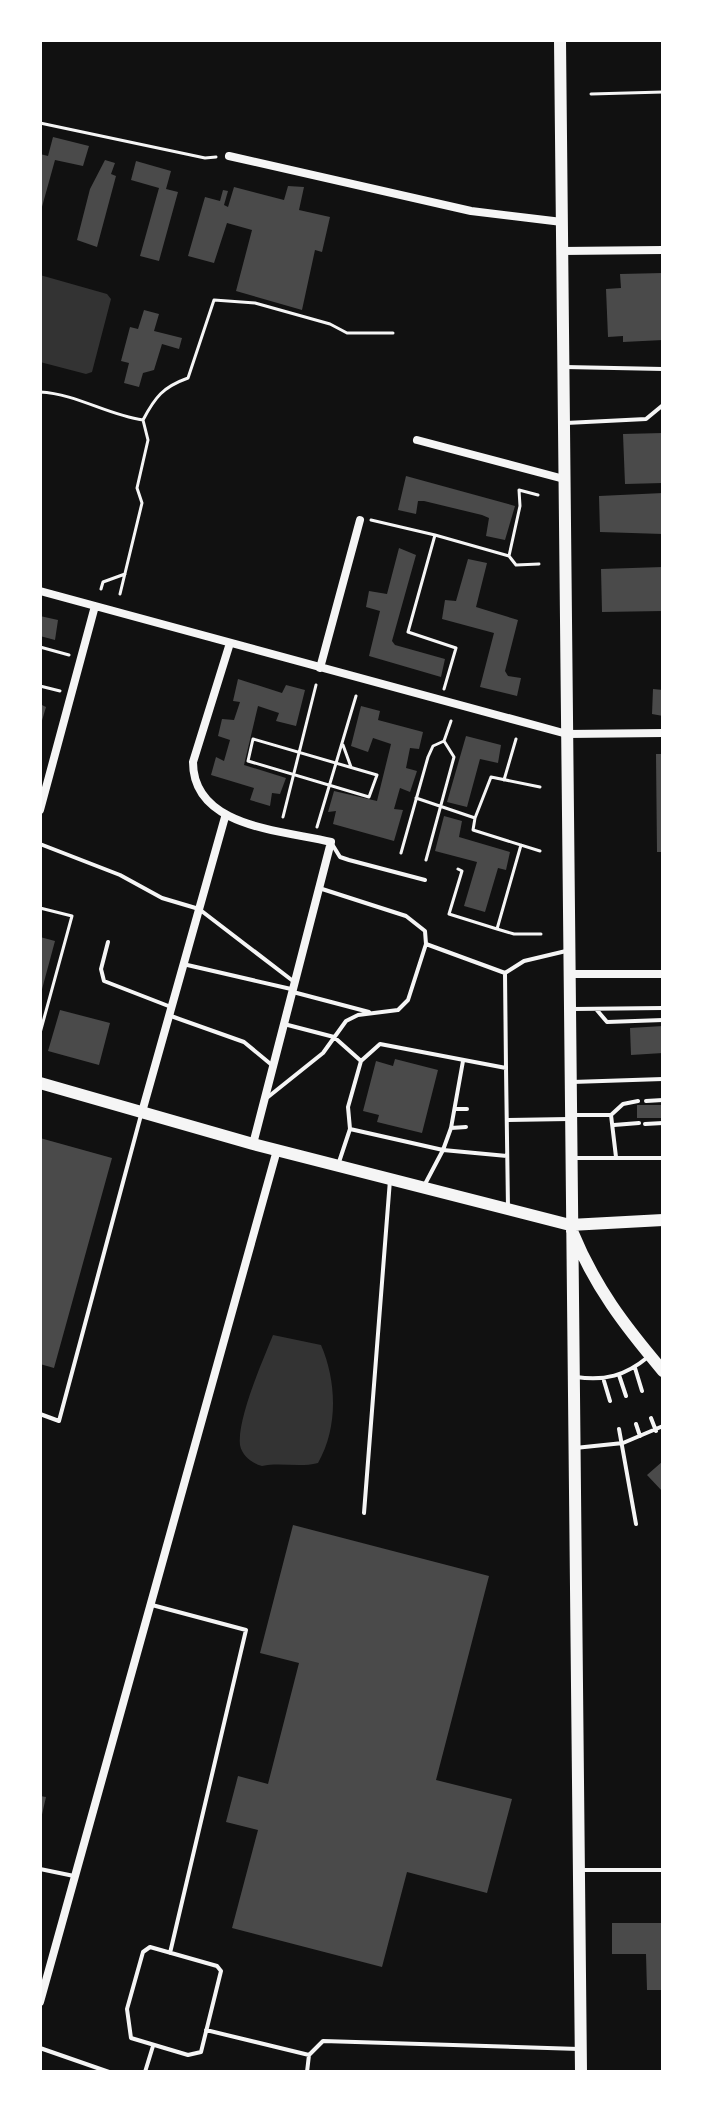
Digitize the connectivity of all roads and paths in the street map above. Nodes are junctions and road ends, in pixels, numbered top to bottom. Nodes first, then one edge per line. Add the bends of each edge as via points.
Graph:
1 (560, 40) edge
2 (663, 92) edge
3 (591, 94) dead end
4 (40, 123) edge
5 (229, 156) joint
6 (562, 222) junction
7 (663, 250) edge
8 (562, 251) junction
9 (393, 333) dead end
10 (563, 367) junction
11 (663, 369) edge
12 (40, 392) edge
13 (663, 405) edge
14 (143, 420) junction
15 (564, 423) junction
16 (417, 440) dead end
17 (564, 479) junction
18 (538, 495) dead end
19 (360, 520) joint
20 (435, 535) junction
21 (509, 556) junction
22 (539, 564) dead end
23 (125, 574) junction
24 (101, 589) dead end
25 (40, 591) edge
26 (120, 594) dead end
27 (95, 606) junction
28 (230, 643) junction
29 (40, 647) edge
30 (72, 656) dead end
31 (320, 668) junction
32 (316, 685) dead end
33 (40, 686) edge
34 (444, 689) dead end
35 (63, 692) dead end
36 (356, 696) dead end
37 (451, 721) dead end
38 (663, 733) edge
39 (567, 734) junction
40 (516, 739) dead end
41 (444, 741) junction
42 (343, 745) junction
43 (299, 752) junction
44 (334, 762) junction
45 (351, 767) junction
46 (294, 774) junction
47 (504, 780) junction
48 (328, 785) junction
49 (540, 787) dead end
50 (416, 798) junction
51 (441, 805) junction
52 (40, 810) edge
53 (225, 817) junction
54 (283, 817) dead end
55 (475, 818) junction
56 (317, 827) dead end
57 (331, 842) junction
58 (40, 844) edge
59 (521, 845) junction
60 (540, 851) dead end
61 (401, 853) dead end
62 (426, 860) dead end
63 (458, 869) dead end
64 (425, 880) dead end
65 (319, 888) junction
66 (40, 908) edge
67 (199, 909) junction
68 (497, 929) junction
69 (541, 934) dead end
70 (108, 942) dead end
71 (426, 944) junction
72 (569, 950) junction
73 (183, 964) junction
74 (505, 973) junction
75 (569, 974) junction
76 (663, 974) edge
77 (294, 988) junction
78 (663, 1008) edge
79 (569, 1009) junction
80 (596, 1009) junction
81 (170, 1011) junction
82 (371, 1012) junction
83 (663, 1020) edge
84 (284, 1024) junction
85 (40, 1033) edge
86 (334, 1037) junction
87 (361, 1061) junction
88 (463, 1061) junction
89 (273, 1066) junction
90 (506, 1068) junction
91 (663, 1079) edge
92 (569, 1082) junction
93 (40, 1083) edge
94 (500, 1088) dead end
95 (507, 1088) junction
96 (265, 1098) junction
97 (663, 1100) edge
98 (638, 1101) dead end
99 (646, 1101) dead end
100 (455, 1109) junction
101 (467, 1109) dead end
102 (499, 1109) dead end
103 (507, 1109) junction
104 (142, 1112) junction
105 (611, 1115) junction
106 (569, 1117) junction
107 (507, 1120) junction
108 (639, 1123) dead end
109 (663, 1123) edge
110 (645, 1124) dead end
111 (614, 1125) junction
112 (466, 1127) dead end
113 (499, 1127) dead end
114 (507, 1127) junction
115 (451, 1128) junction
116 (350, 1129) junction
117 (253, 1144) junction
118 (277, 1150) junction
119 (443, 1150) junction
120 (507, 1156) junction
121 (616, 1157) junction
122 (569, 1158) junction
123 (663, 1158) edge
124 (338, 1165) junction
125 (390, 1177) junction
126 (424, 1186) junction
127 (508, 1208) junction
128 (663, 1220) edge
129 (570, 1225) junction
130 (650, 1356) junction
131 (635, 1368) junction
132 (663, 1371) edge
133 (619, 1375) junction
134 (572, 1377) junction
135 (604, 1380) junction
136 (642, 1391) dead end
137 (626, 1396) dead end
138 (610, 1401) dead end
139 (40, 1414) edge
140 (651, 1418) dead end
141 (636, 1424) dead end
142 (663, 1426) edge
143 (619, 1429) dead end
144 (656, 1431) junction
145 (640, 1437) junction
146 (623, 1443) junction
147 (573, 1448) junction
148 (364, 1513) dead end
149 (636, 1524) dead end
150 (152, 1605) junction
151 (40, 1869) edge
152 (578, 1870) junction
153 (663, 1870) edge
154 (77, 1877) junction
155 (170, 1953) junction
156 (40, 2002) edge
157 (206, 2030) junction
158 (153, 2046) junction
159 (40, 2048) edge
160 (580, 2049) junction
161 (309, 2055) junction
162 (109, 2072) edge
163 (145, 2072) edge
164 (307, 2072) edge
165 (351, 2072) edge
166 (523, 2072) edge
167 (581, 2072) edge

1 - 6 main road
2 - 3 path
4 - 5 path via 205,158
5 - 6 street via 471,211
6 - 8 main road
7 - 8 street
8 - 10 main road
9 - 14 path via 347,333 255,303 214,300 188,378 156,396
10 - 11 lane
10 - 15 main road
12 - 14 path via 66,394 118,416
13 - 15 lane via 646,419
14 - 23 path via 148,440 137,488 142,503
15 - 17 main road
16 - 17 street
17 - 39 main road
18 - 21 path via 519,490
19 - 20 path
19 - 31 street
20 - 21 path
20 - 34 path via 408,632 456,648
21 - 22 path via 516,565
23 - 24 path via 103,582
23 - 26 path
25 - 27 street
27 - 28 street
27 - 52 street
28 - 31 street
28 - 53 street via 193,762 193,780 202,796
29 - 30 path
31 - 39 street
32 - 43 path
33 - 35 path
36 - 42 path
37 - 41 path
38 - 39 street
39 - 72 main road
40 - 47 path
41 - 50 path via 433,746
41 - 51 path via 454,757
42 - 44 path
42 - 45 path
43 - 44 path
43 - 46 path
43 - 46 path via 253,739 248,761
44 - 45 path
44 - 48 path
45 - 48 path via 377,775 369,797
46 - 48 path
46 - 54 path
47 - 49 path
47 - 55 path via 491,777
48 - 56 path
50 - 51 path
50 - 61 path
51 - 55 path
51 - 62 path
53 - 57 street
53 - 67 street
55 - 59 path via 473,830
57 - 64 lane via 340,857
57 - 65 street
58 - 67 lane
59 - 60 path
59 - 68 path
63 - 68 path via 462,871 449,914
65 - 71 lane via 406,916 425,931
65 - 77 street
66 - 85 path via 72,916
67 - 73 street
67 - 77 lane
68 - 69 path
70 - 81 lane via 101,969 104,981
71 - 74 lane
71 - 82 lane via 408,1000 398,1010
72 - 74 lane via 524,961
72 - 75 main road
73 - 77 lane
73 - 81 street
74 - 90 lane
75 - 76 street
75 - 79 main road
77 - 82 lane
77 - 84 street
78 - 80 lane
79 - 80 lane
79 - 92 main road
80 - 83 lane via 607,1022
81 - 89 lane via 244,1042
81 - 104 street
82 - 86 lane via 346,1021
84 - 86 lane
84 - 89 street
86 - 87 lane
86 - 96 lane via 323,1053
87 - 88 lane via 380,1044
87 - 116 lane via 348,1107
88 - 90 lane
88 - 100 lane
89 - 96 street
90 - 95 lane
91 - 92 lane
92 - 106 main road
93 - 104 main road
94 - 95 lane
95 - 103 lane
96 - 117 street
97 - 99 lane
98 - 105 lane via 623,1104
100 - 101 lane
100 - 115 lane
102 - 103 lane
103 - 107 lane
104 - 117 main road
104 - 139 lane via 59,1421
105 - 106 lane
105 - 111 lane
106 - 107 lane
106 - 122 main road
107 - 114 lane
108 - 111 lane
109 - 110 lane
111 - 121 lane
112 - 115 lane
113 - 114 lane
114 - 120 lane
115 - 119 lane
116 - 119 lane
116 - 124 lane
117 - 118 main road
118 - 124 main road
118 - 150 street
119 - 120 lane
119 - 126 lane
120 - 127 lane
121 - 122 lane
121 - 123 lane
122 - 129 main road
124 - 125 main road
125 - 126 main road
125 - 148 lane
126 - 127 main road
127 - 129 main road
128 - 129 main road
129 - 130 main road via 590,1276
129 - 134 main road
130 - 131 lane
130 - 132 main road
131 - 133 lane
131 - 136 lane
133 - 135 lane
133 - 137 lane
134 - 135 lane
134 - 147 main road
135 - 138 lane
140 - 144 lane
141 - 145 lane
142 - 144 lane
143 - 146 lane
144 - 145 lane
145 - 146 lane
146 - 147 lane
146 - 149 lane
147 - 152 main road
150 - 154 street
150 - 155 lane via 246,1630
151 - 154 lane
152 - 153 lane
152 - 160 main road
154 - 156 street
155 - 157 lane via 221,1971
155 - 158 lane via 150,1947 143,1952 127,2009 131,2038
157 - 158 lane via 201,2052 188,2055
157 - 161 lane
158 - 163 lane
159 - 162 lane
160 - 161 lane via 323,2041
160 - 167 main road
161 - 164 lane
165 - 166 lane
166 - 167 lane

